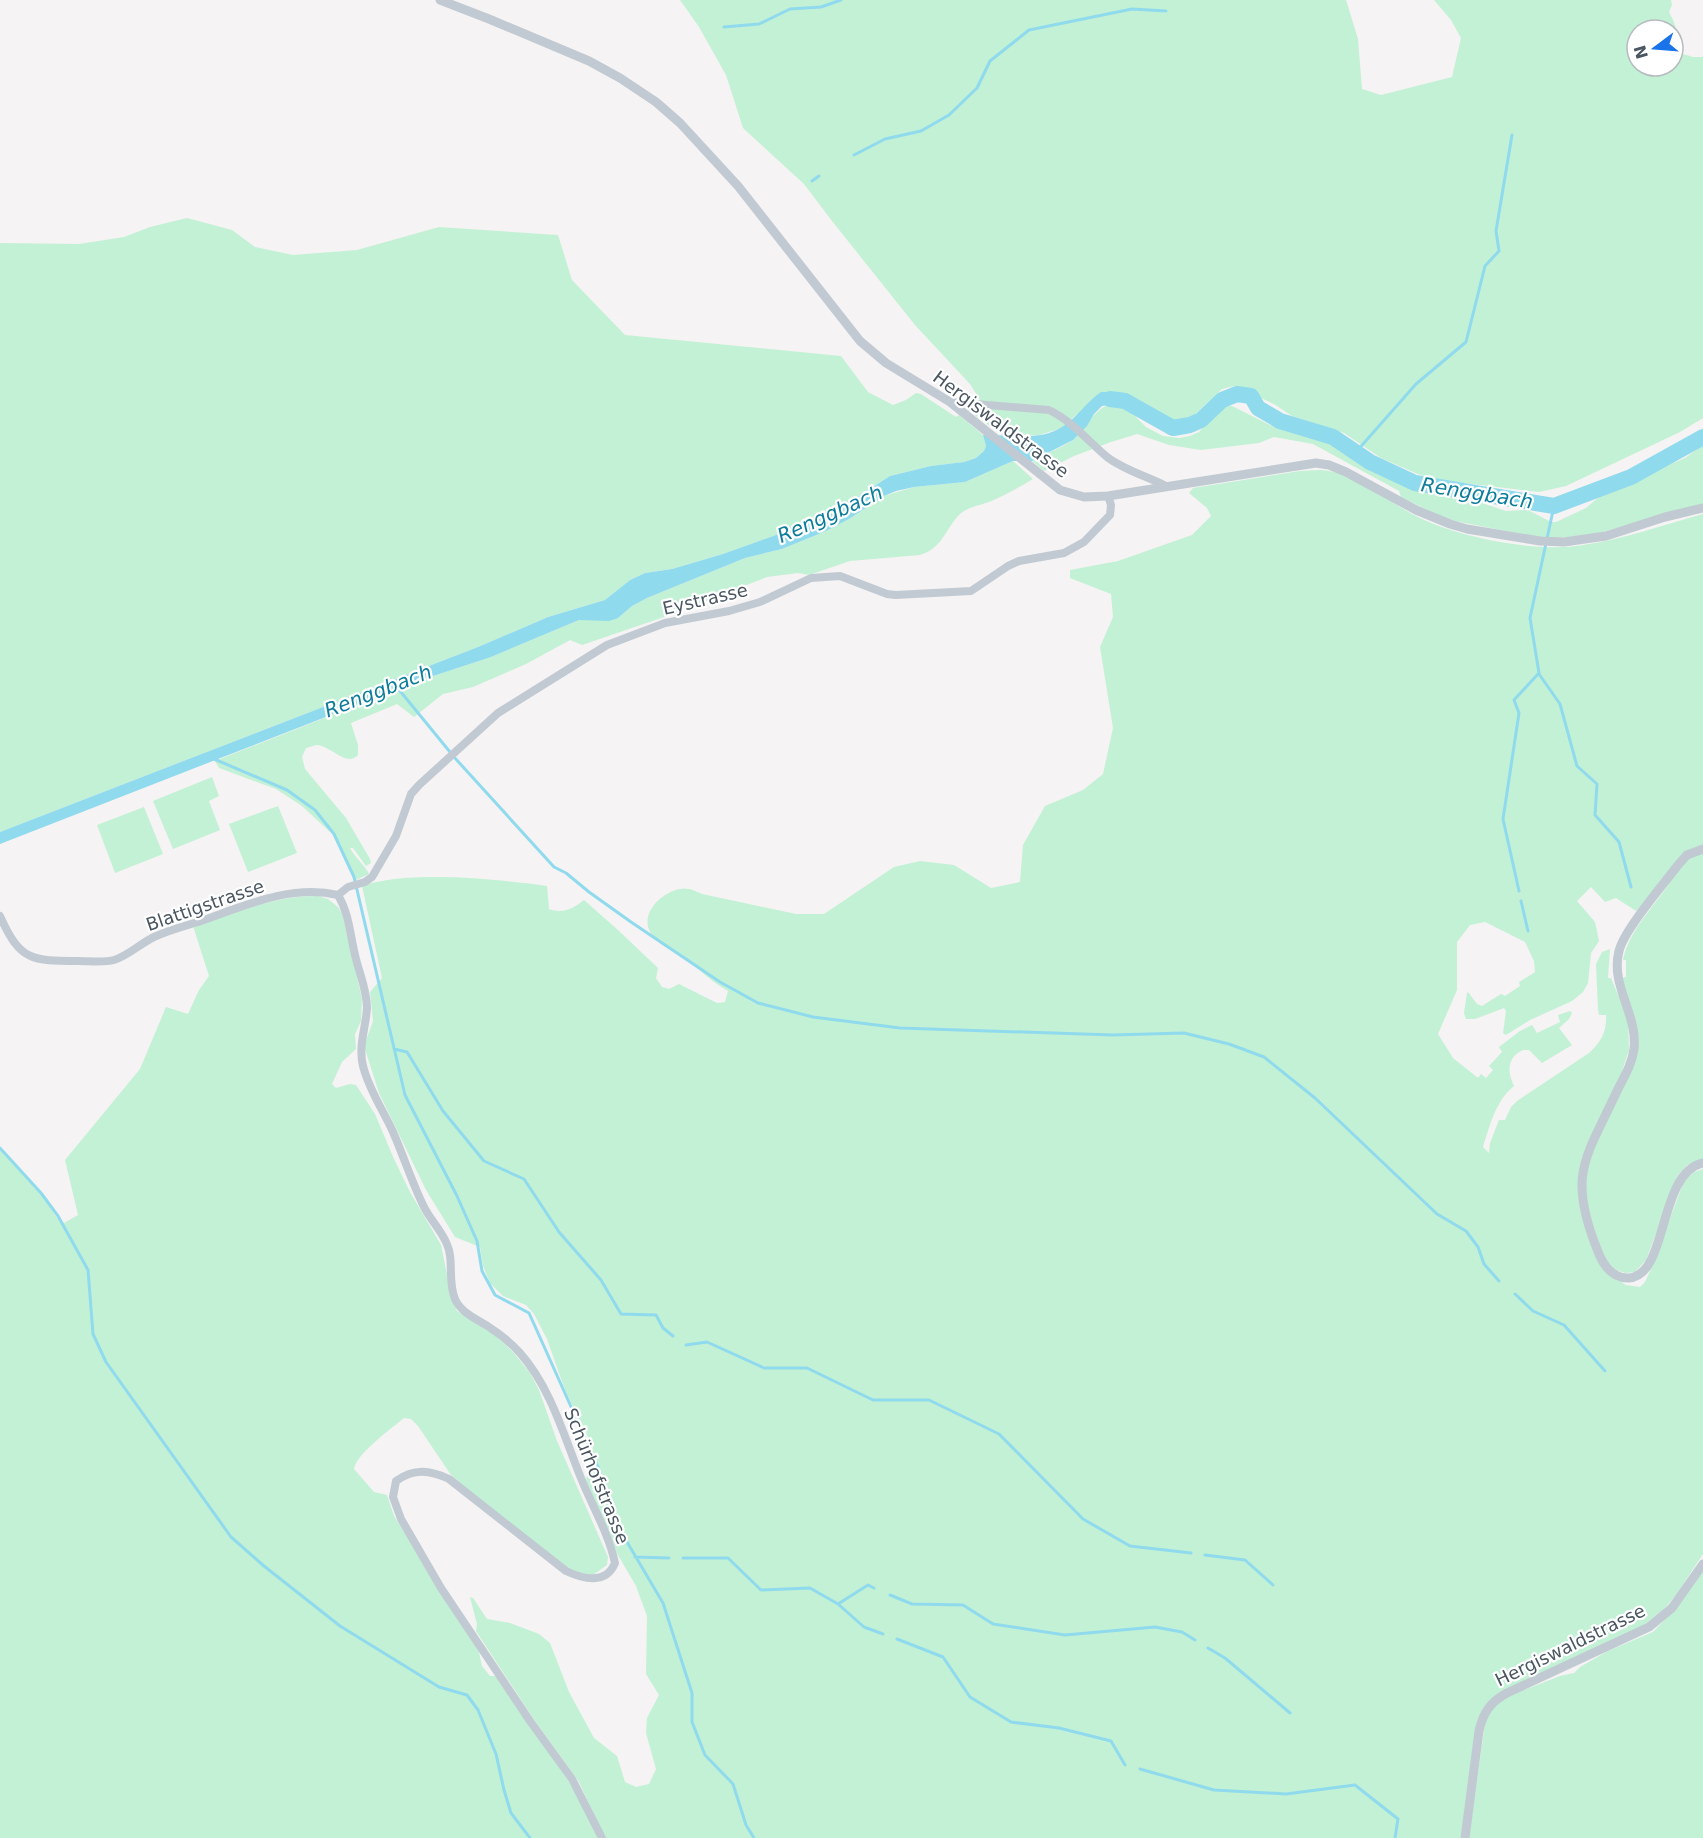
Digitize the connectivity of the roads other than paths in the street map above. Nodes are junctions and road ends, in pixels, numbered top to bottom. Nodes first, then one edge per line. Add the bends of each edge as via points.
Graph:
1 (440, 0) edge
2 (951, 402) junction
3 (1166, 486) junction
4 (1108, 496) junction
5 (1703, 508) edge
6 (1703, 849) edge
7 (338, 895) junction
8 (0, 916) edge
9 (1703, 1163) edge
10 (1703, 1564) edge
11 (602, 1838) edge
12 (1465, 1838) edge

1 - 2 street, Hergiswaldstrasse via 589,61 656,102 738,186 861,341 886,363
2 - 3 street via 1049,411 1061,416 1128,470
2 - 4 street, Hergiswaldstrasse via 1060,490 1084,497
3 - 4 street, Hergiswaldstrasse
3 - 5 street, Hergiswaldstrasse via 1316,463 1347,472 1450,524 1553,542 1606,536
4 - 7 street, Eystrasse via 1110,515 1084,542 1064,554 1019,561 971,591 896,595 840,576 811,578 760,602 665,623 601,648 498,713 419,785 411,794 396,836 372,877
6 - 9 street via 1688,855 1678,865 1626,936 1619,952 1618,980 1634,1030 1633,1055 1587,1152 1581,1182 1587,1221 1601,1259 1611,1272 1627,1278 1644,1269 1678,1183 1689,1169
7 - 8 street, Blattigstrasse via 304,891 275,897 162,933 109,961 33,958 14,944
7 - 11 street, Schürhofstrasse via 345,907 366,994 363,1064 425,1209 445,1240 455,1301 465,1313 507,1340 538,1377 615,1563 609,1573 599,1578 580,1578 566,1571 449,1479 436,1473 423,1471 402,1476 393,1490 395,1507 441,1588 572,1779
10 - 12 street, Hergiswaldstrasse via 1672,1608 1649,1627 1507,1693 1490,1705 1479,1731

